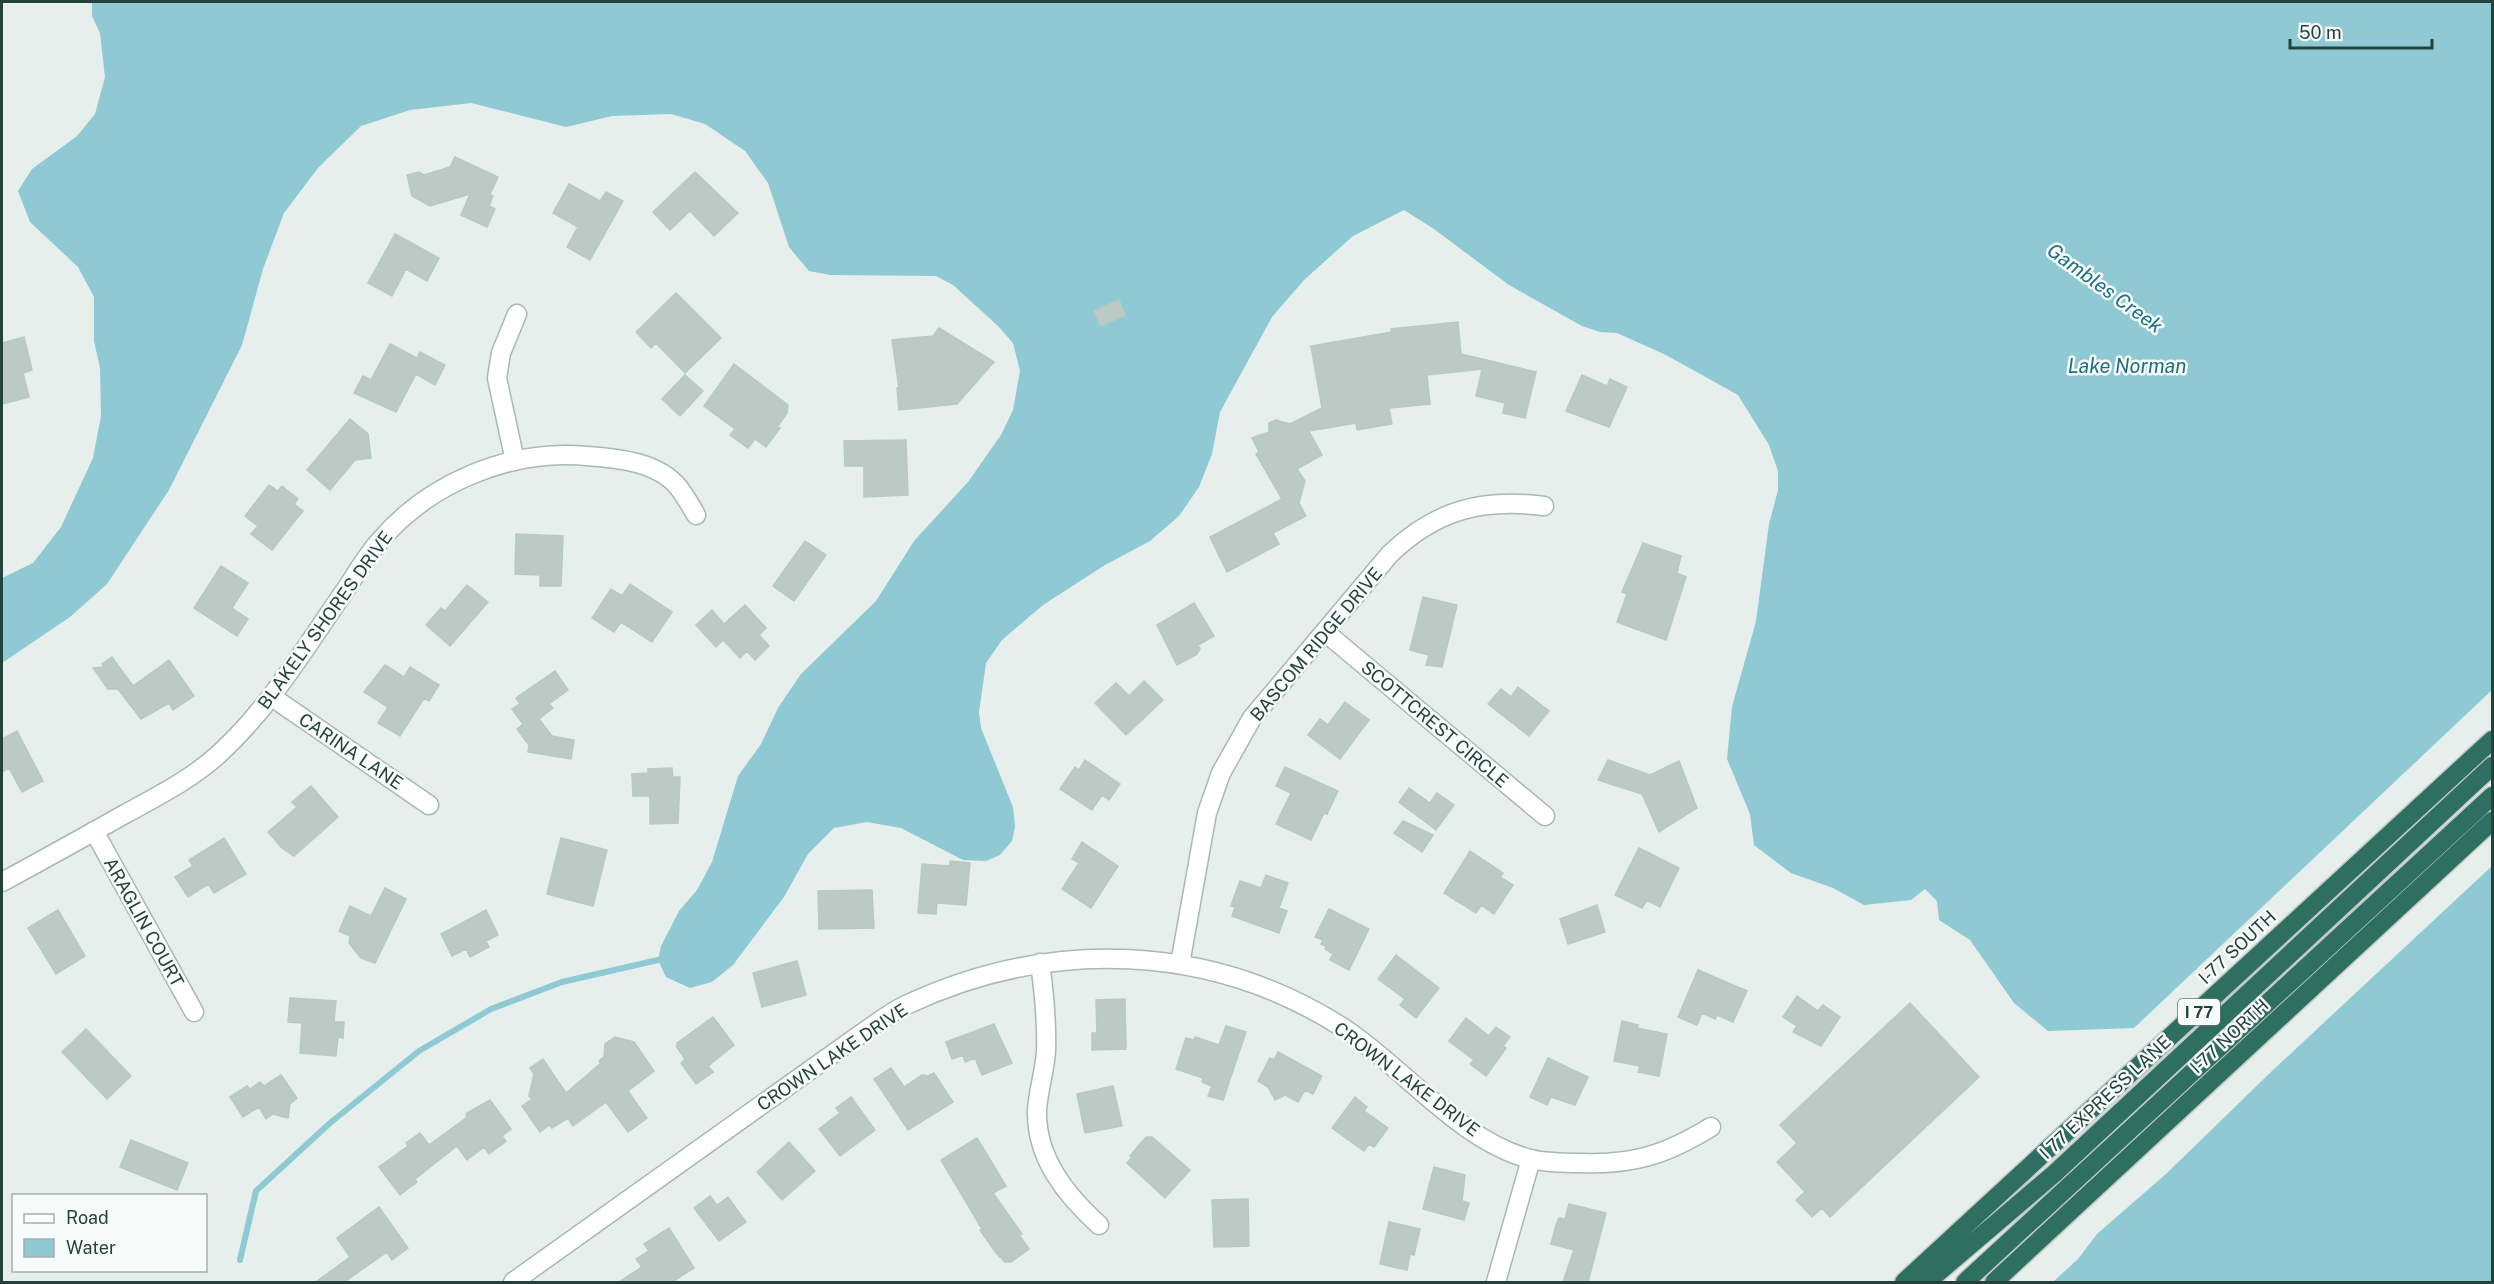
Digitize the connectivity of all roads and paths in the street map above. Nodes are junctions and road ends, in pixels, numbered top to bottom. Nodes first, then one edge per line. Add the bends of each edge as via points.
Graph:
1 (517, 314) dead end
2 (514, 461) junction
3 (1544, 506) dead end
4 (696, 514) dead end
5 (1325, 632) junction
6 (272, 697) junction
7 (2493, 740) edge
8 (2493, 766) edge
9 (2493, 796) edge
10 (429, 805) dead end
11 (1545, 816) dead end
12 (2493, 821) edge
13 (94, 831) junction
14 (2, 882) edge
15 (1040, 963) junction
16 (1180, 964) junction
17 (194, 1012) dead end
18 (1711, 1127) dead end
19 (1531, 1159) junction
20 (1100, 1225) dead end
21 (513, 1282) edge
22 (1496, 1282) edge
23 (1904, 1282) edge
24 (1927, 1282) edge
25 (1965, 1282) edge
26 (1994, 1282) edge

1 - 2 street via 501,353 497,378
2 - 4 street, BLAKELY SHORES DRIVE via 571,454 644,466 670,479
2 - 6 street, BLAKELY SHORES DRIVE via 458,481 394,525 376,545
3 - 5 street, BASCOM RIDGE DRIVE via 1498,503 1445,516 1390,554
5 - 11 street, SCOTTCREST CIRCLE
5 - 16 street, BASCOM RIDGE DRIVE via 1252,718 1221,773 1207,813
6 - 10 street, CARINA LANE
6 - 13 street, BLAKELY SHORES DRIVE via 217,756 174,787
7 - 23 highway, I-77 SOUTH / I 77
8 - 24 highway, I 77 EXPRESS LANE / I 77 via 2055,1173
9 - 25 highway, I 77
12 - 26 highway, I-77 NORTH
13 - 14 street, BLAKELY SHORES DRIVE
13 - 17 street, ARAGLIN COURT
15 - 16 street, CROWN LAKE DRIVE via 1101,957
15 - 20 street via 1046,1054 1037,1113 1040,1138 1062,1187
15 - 21 street, CROWN LAKE DRIVE via 956,984 904,1005
16 - 19 street, CROWN LAKE DRIVE via 1250,983 1315,1011 1346,1030 1472,1130
18 - 19 street, CROWN LAKE DRIVE via 1665,1151 1614,1164
19 - 22 street

